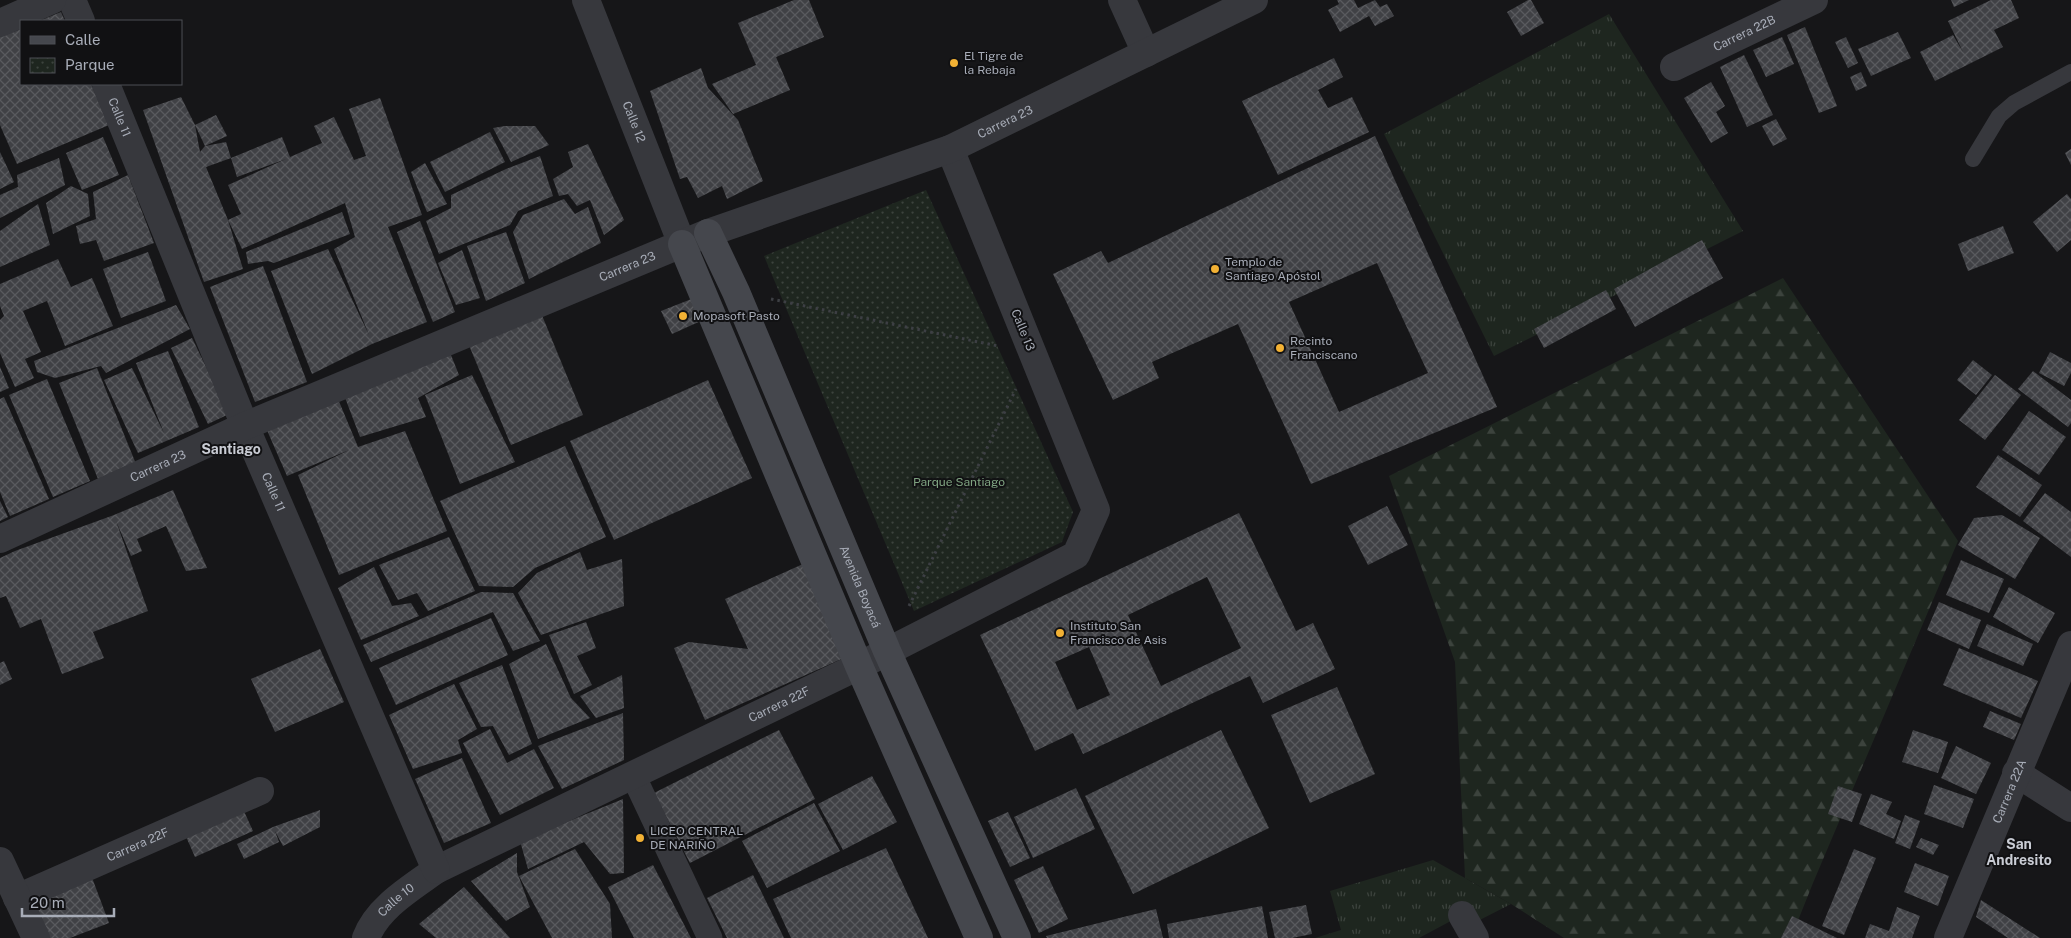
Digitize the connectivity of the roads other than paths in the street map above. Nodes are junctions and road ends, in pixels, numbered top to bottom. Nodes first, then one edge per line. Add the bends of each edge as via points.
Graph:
1 (52, 0) edge
2 (72, 0) edge
3 (586, 0) edge
4 (1122, 0) edge
5 (1254, 0) edge
6 (1814, 0) edge
7 (81, 20) edge
8 (0, 23) edge
9 (1146, 53) junction
10 (1674, 68) dead end
11 (2071, 72) edge
12 (106, 85) edge
13 (950, 149) junction
14 (1973, 159) dead end
15 (708, 233) junction
16 (682, 244) junction
17 (245, 426) junction
18 (1096, 510) joint
19 (0, 539) edge
20 (2071, 645) edge
21 (887, 651) junction
22 (859, 666) junction
23 (2016, 773) junction
24 (633, 776) junction
25 (260, 791) dead end
26 (2071, 808) edge
27 (0, 861) edge
28 (436, 870) junction
29 (16, 898) junction
30 (36, 938) edge
31 (366, 938) edge
32 (710, 938) edge
33 (979, 938) edge
34 (1016, 938) edge
35 (1948, 938) edge

1 - 8 street
2 - 7 street
3 - 16 street, Calle 12
4 - 9 street
5 - 9 street, Carrera 23
6 - 10 street, Carrera 22B
9 - 13 street, Carrera 23
11 - 14 lane via 2014,103 1999,116
12 - 17 street, Calle 11
13 - 15 street, Carrera 23
13 - 18 street, Calle 13
15 - 16 street, Carrera 23
15 - 21 main road, Avenida Boyacá via 736,292
16 - 17 street, Carrera 23
16 - 22 main road
17 - 19 street, Carrera 23
17 - 28 street, Calle 11
18 - 21 street, Carrera 22F via 1076,555
20 - 23 street, Carrera 22A
21 - 22 street, Carrera 22F
21 - 34 main road, Avenida Boyacá
22 - 24 street, Carrera 22F
22 - 33 main road
23 - 26 street
23 - 35 street, Carrera 22A
24 - 28 street, Carrera 22F
24 - 32 street
25 - 29 street, Carrera 22F
27 - 29 street
28 - 31 street, Calle 10 via 397,899 370,928
29 - 30 street

